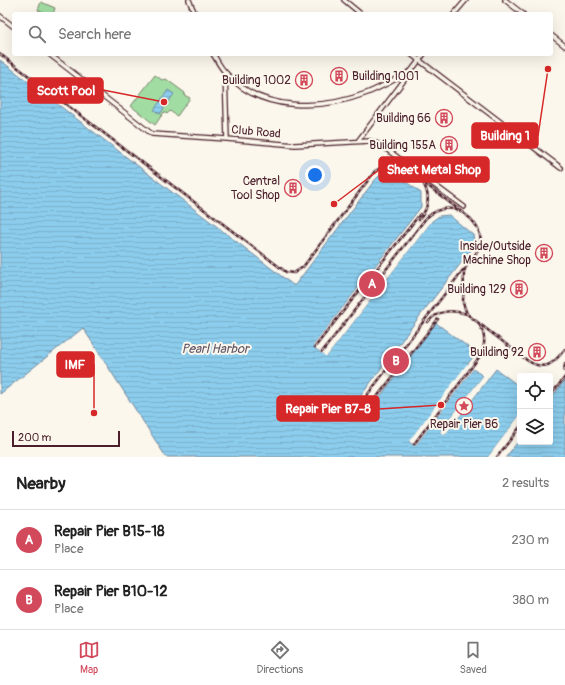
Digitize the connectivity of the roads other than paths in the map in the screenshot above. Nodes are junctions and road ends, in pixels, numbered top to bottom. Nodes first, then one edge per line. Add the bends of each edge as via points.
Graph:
1 (189, 0) edge
2 (344, 0) edge
3 (466, 0) edge
4 (504, 0) edge
5 (194, 12) edge
6 (359, 12) edge
7 (456, 12) edge
8 (520, 12) edge
9 (0, 16) edge
10 (12, 25) edge
11 (553, 37) edge
12 (565, 46) edge
13 (52, 56) edge
14 (214, 56) edge
15 (413, 56) edge
16 (423, 56) edge
17 (419, 61) junction
18 (411, 71) junction
19 (225, 72) junction
20 (227, 139) junction
21 (358, 141) junction
22 (561, 168) dead end
23 (464, 208) dead end

1 - 5 street
2 - 6 street
3 - 7 street
4 - 8 street
9 - 10 street
11 - 12 street
13 - 20 street, Club Road via 152,134
14 - 19 street
15 - 17 street
16 - 17 street
17 - 18 street
17 - 22 street
18 - 19 street via 368,93 319,105 292,104 264,98 240,85
18 - 21 street
19 - 20 street
20 - 21 street, Club Road via 295,145
21 - 23 street, Club Road via 370,141 381,145

